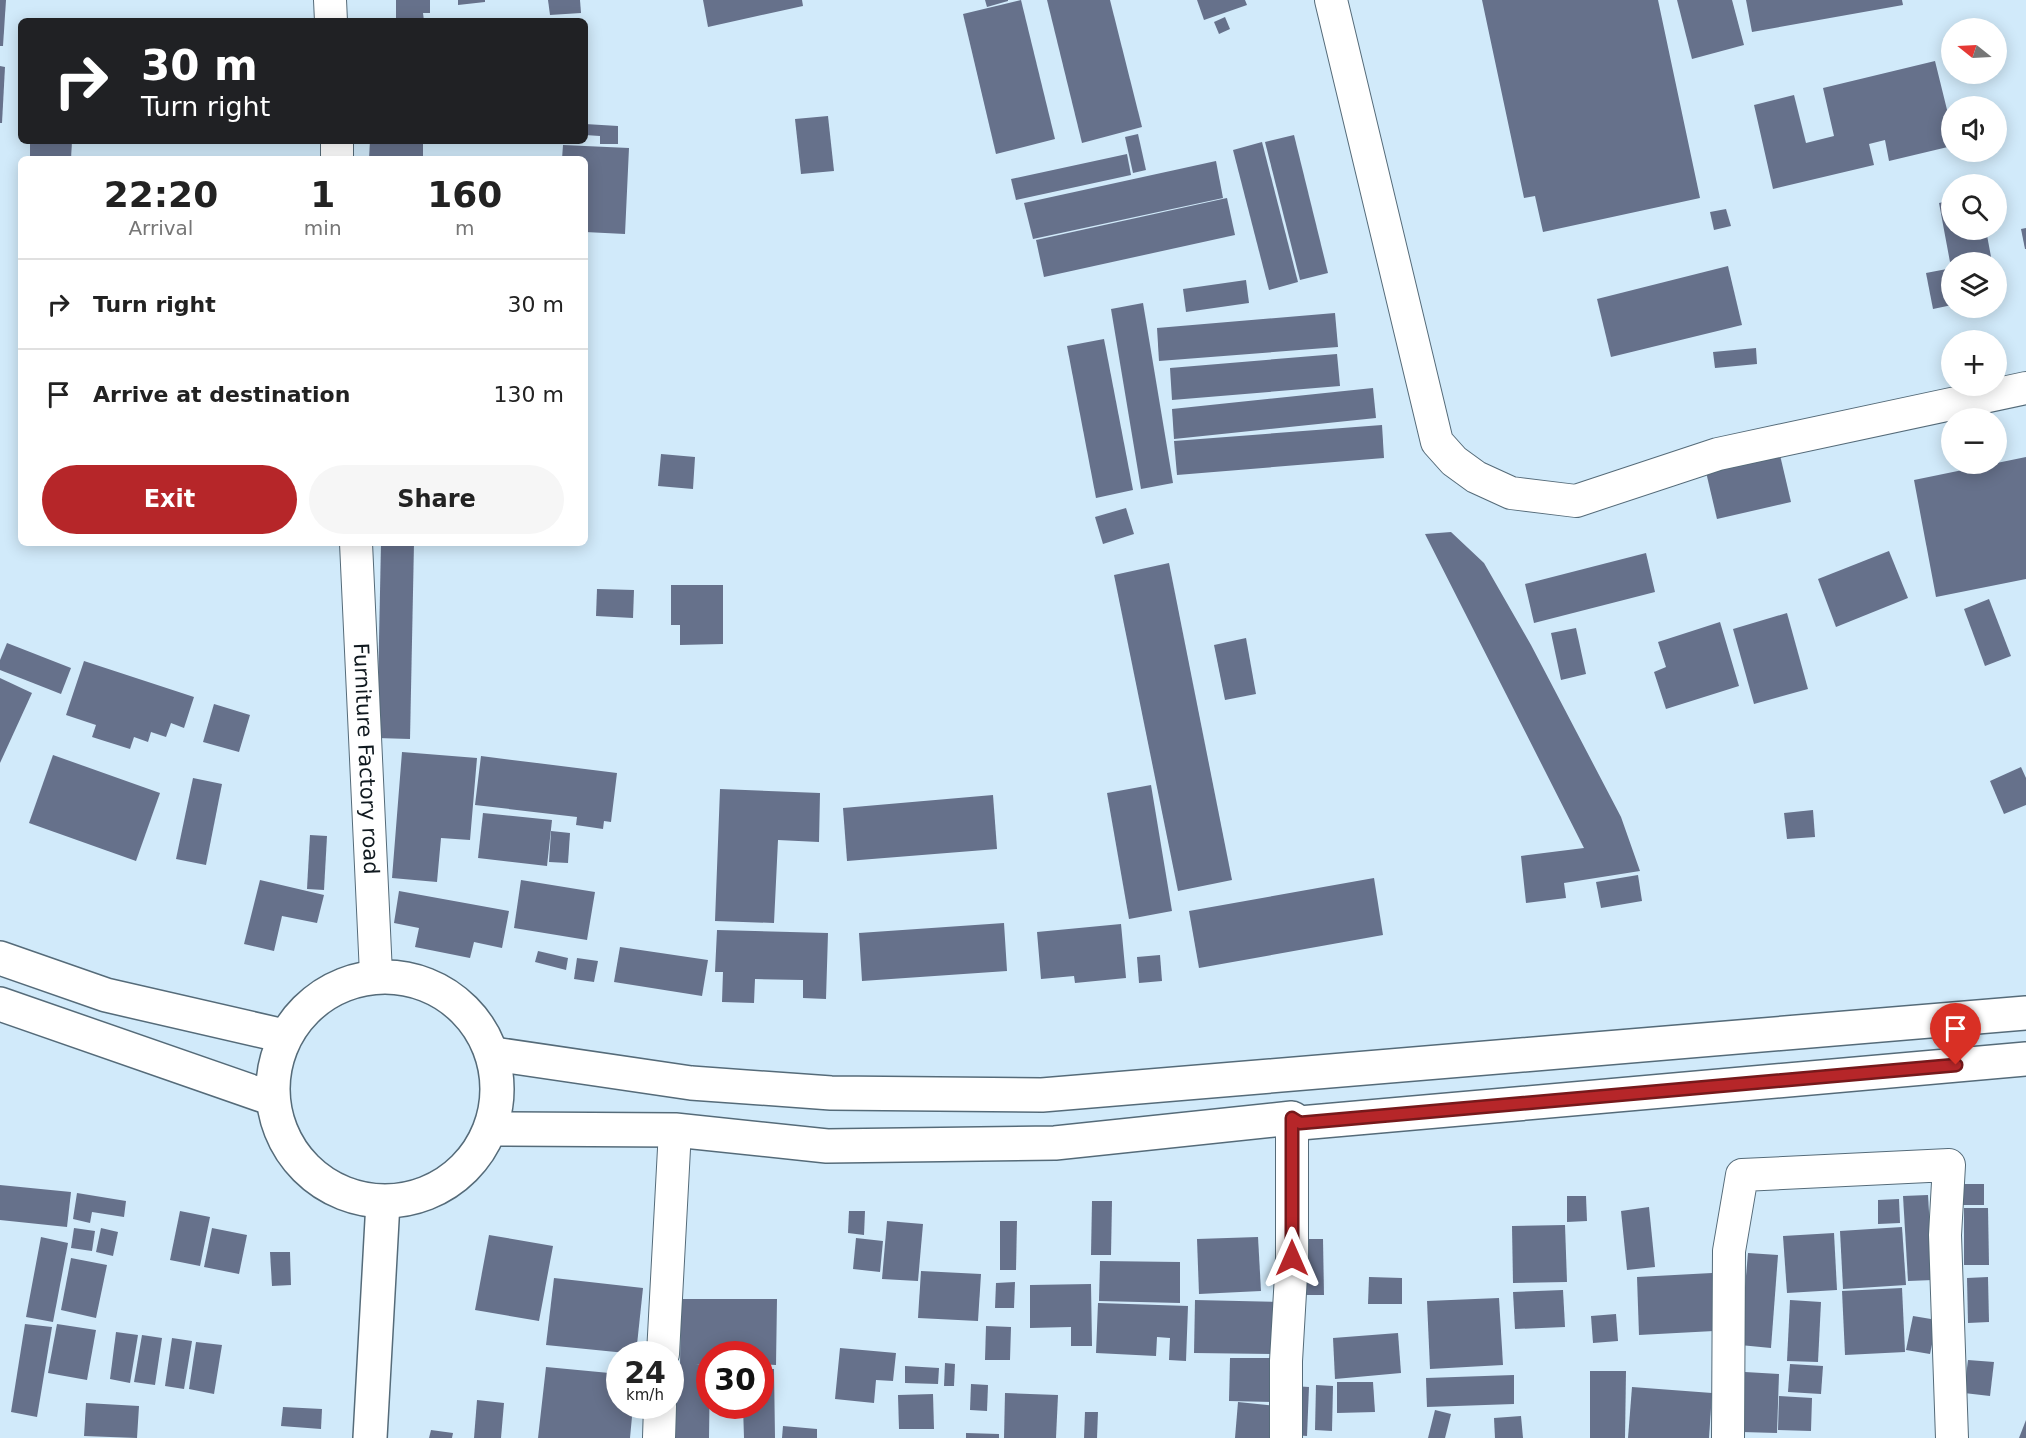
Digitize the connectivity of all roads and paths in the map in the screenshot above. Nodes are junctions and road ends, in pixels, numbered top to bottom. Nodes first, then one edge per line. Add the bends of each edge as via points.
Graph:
1 (330, 0) edge
2 (1331, 0) edge
3 (331, 18) edge
4 (2026, 388) edge
5 (356, 546) edge
6 (0, 958) edge
7 (376, 974) junction
8 (0, 1004) edge
9 (2026, 1013) edge
10 (284, 1036) junction
11 (494, 1054) junction
12 (2026, 1059) edge
13 (273, 1099) junction
14 (1292, 1118) junction
15 (492, 1129) junction
16 (675, 1130) junction
17 (382, 1202) junction
18 (664, 1341) edge
19 (660, 1419) edge
20 (370, 1438) edge
21 (659, 1438) edge
22 (1286, 1438) edge
23 (1728, 1438) edge
24 (1952, 1438) edge

1 - 3 street
2 - 4 street via 1437,442 1476,477 1511,493 1576,501 1718,454
5 - 7 street, Furniture Factory road
6 - 10 main road via 106,995
7 - 10 main road via 322,993
7 - 11 main road via 449,993
8 - 13 main road
9 - 11 main road via 1042,1095 831,1093 691,1083
10 - 13 main road via 274,1067
11 - 15 main road via 499,1092
12 - 14 main road via 1300,1123
13 - 17 main road via 291,1151 330,1188
14 - 16 main road via 1055,1143 826,1146
14 - 22 street
15 - 16 main road
15 - 17 main road via 467,1168 428,1194
16 - 18 street
17 - 20 main road
19 - 21 street
23 - 24 street via 1729,1251 1742,1175 1949,1165 1945,1235

